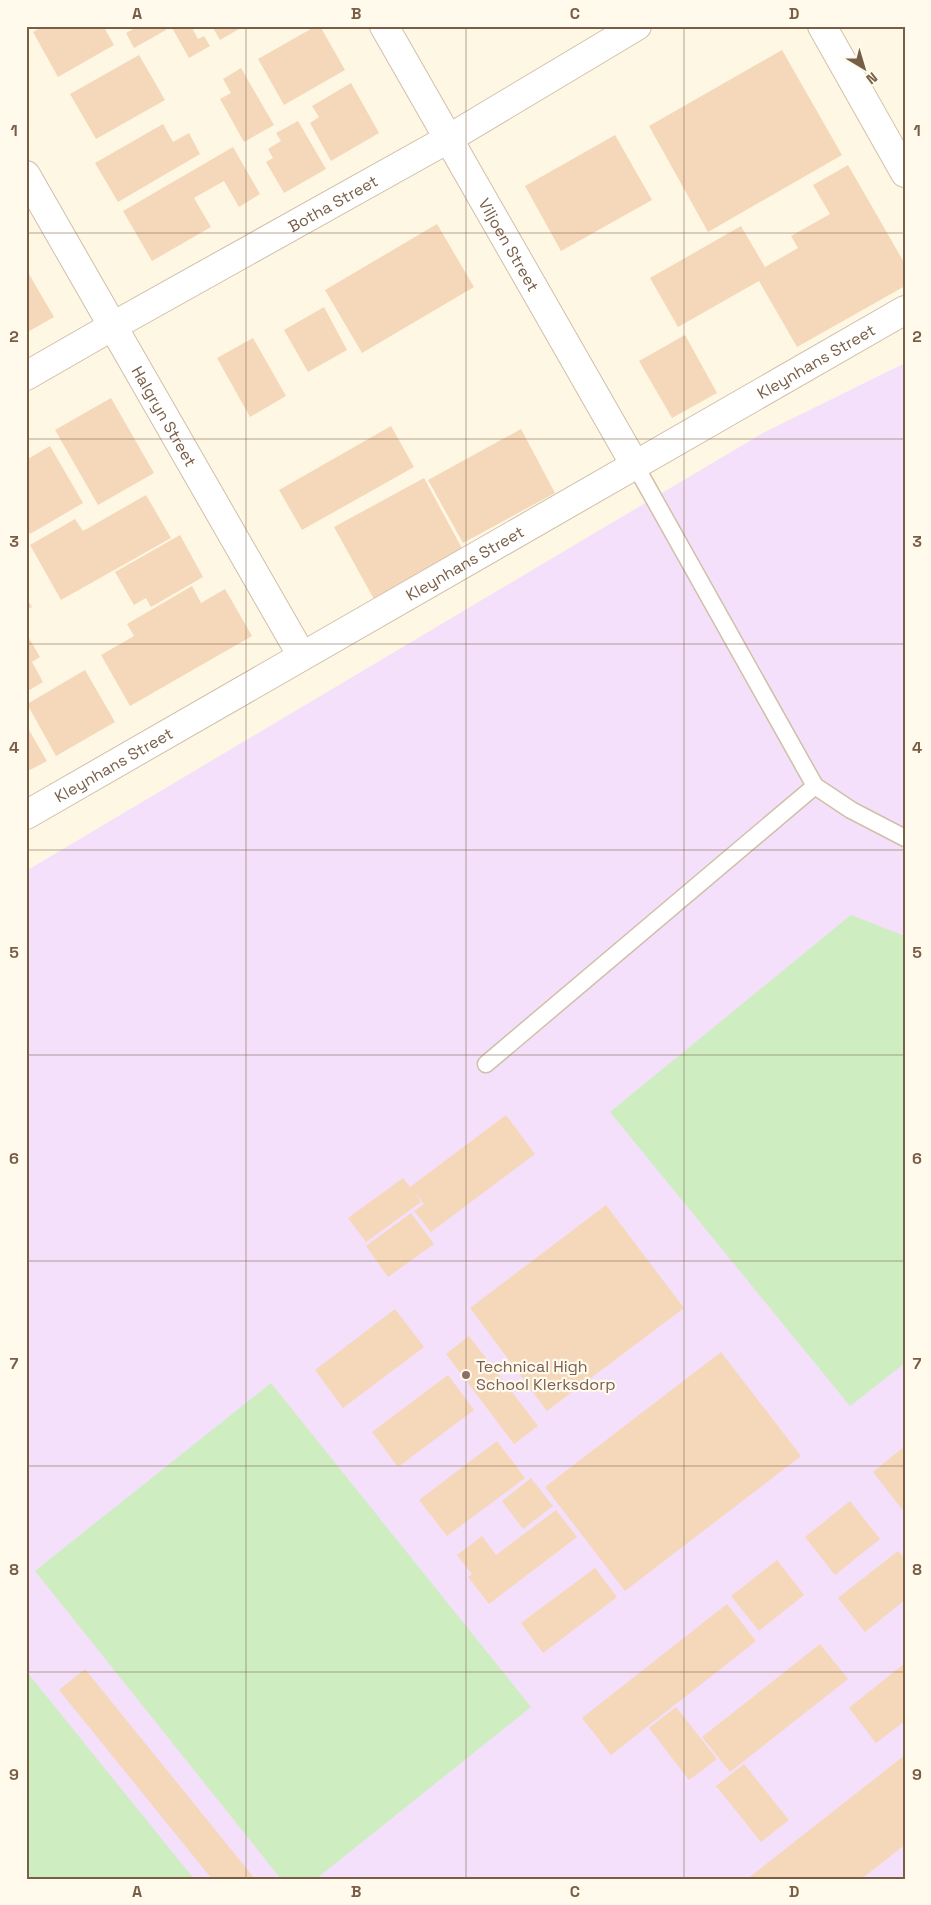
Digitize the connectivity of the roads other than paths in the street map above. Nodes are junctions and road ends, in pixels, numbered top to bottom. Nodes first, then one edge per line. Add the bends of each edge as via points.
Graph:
1 (384, 26) edge
2 (637, 26) edge
3 (822, 26) edge
4 (448, 140) junction
5 (905, 174) edge
6 (26, 175) edge
7 (905, 310) edge
8 (113, 326) junction
9 (26, 376) edge
10 (635, 465) junction
11 (302, 656) junction
12 (815, 786) junction
13 (26, 816) edge
14 (905, 838) edge
15 (486, 1064) dead end

1 - 4 street, Viljoen Street
2 - 4 street, Botha Street
3 - 5 street
4 - 8 street, Botha Street
4 - 10 street, Viljoen Street
6 - 8 street, Halgryn Street
7 - 10 street, Kleynhans Street
8 - 9 street, Botha Street
8 - 11 street, Halgryn Street
10 - 11 street, Kleynhans Street
10 - 12 lane
11 - 13 street, Kleynhans Street
12 - 14 lane via 851,810
12 - 15 lane

